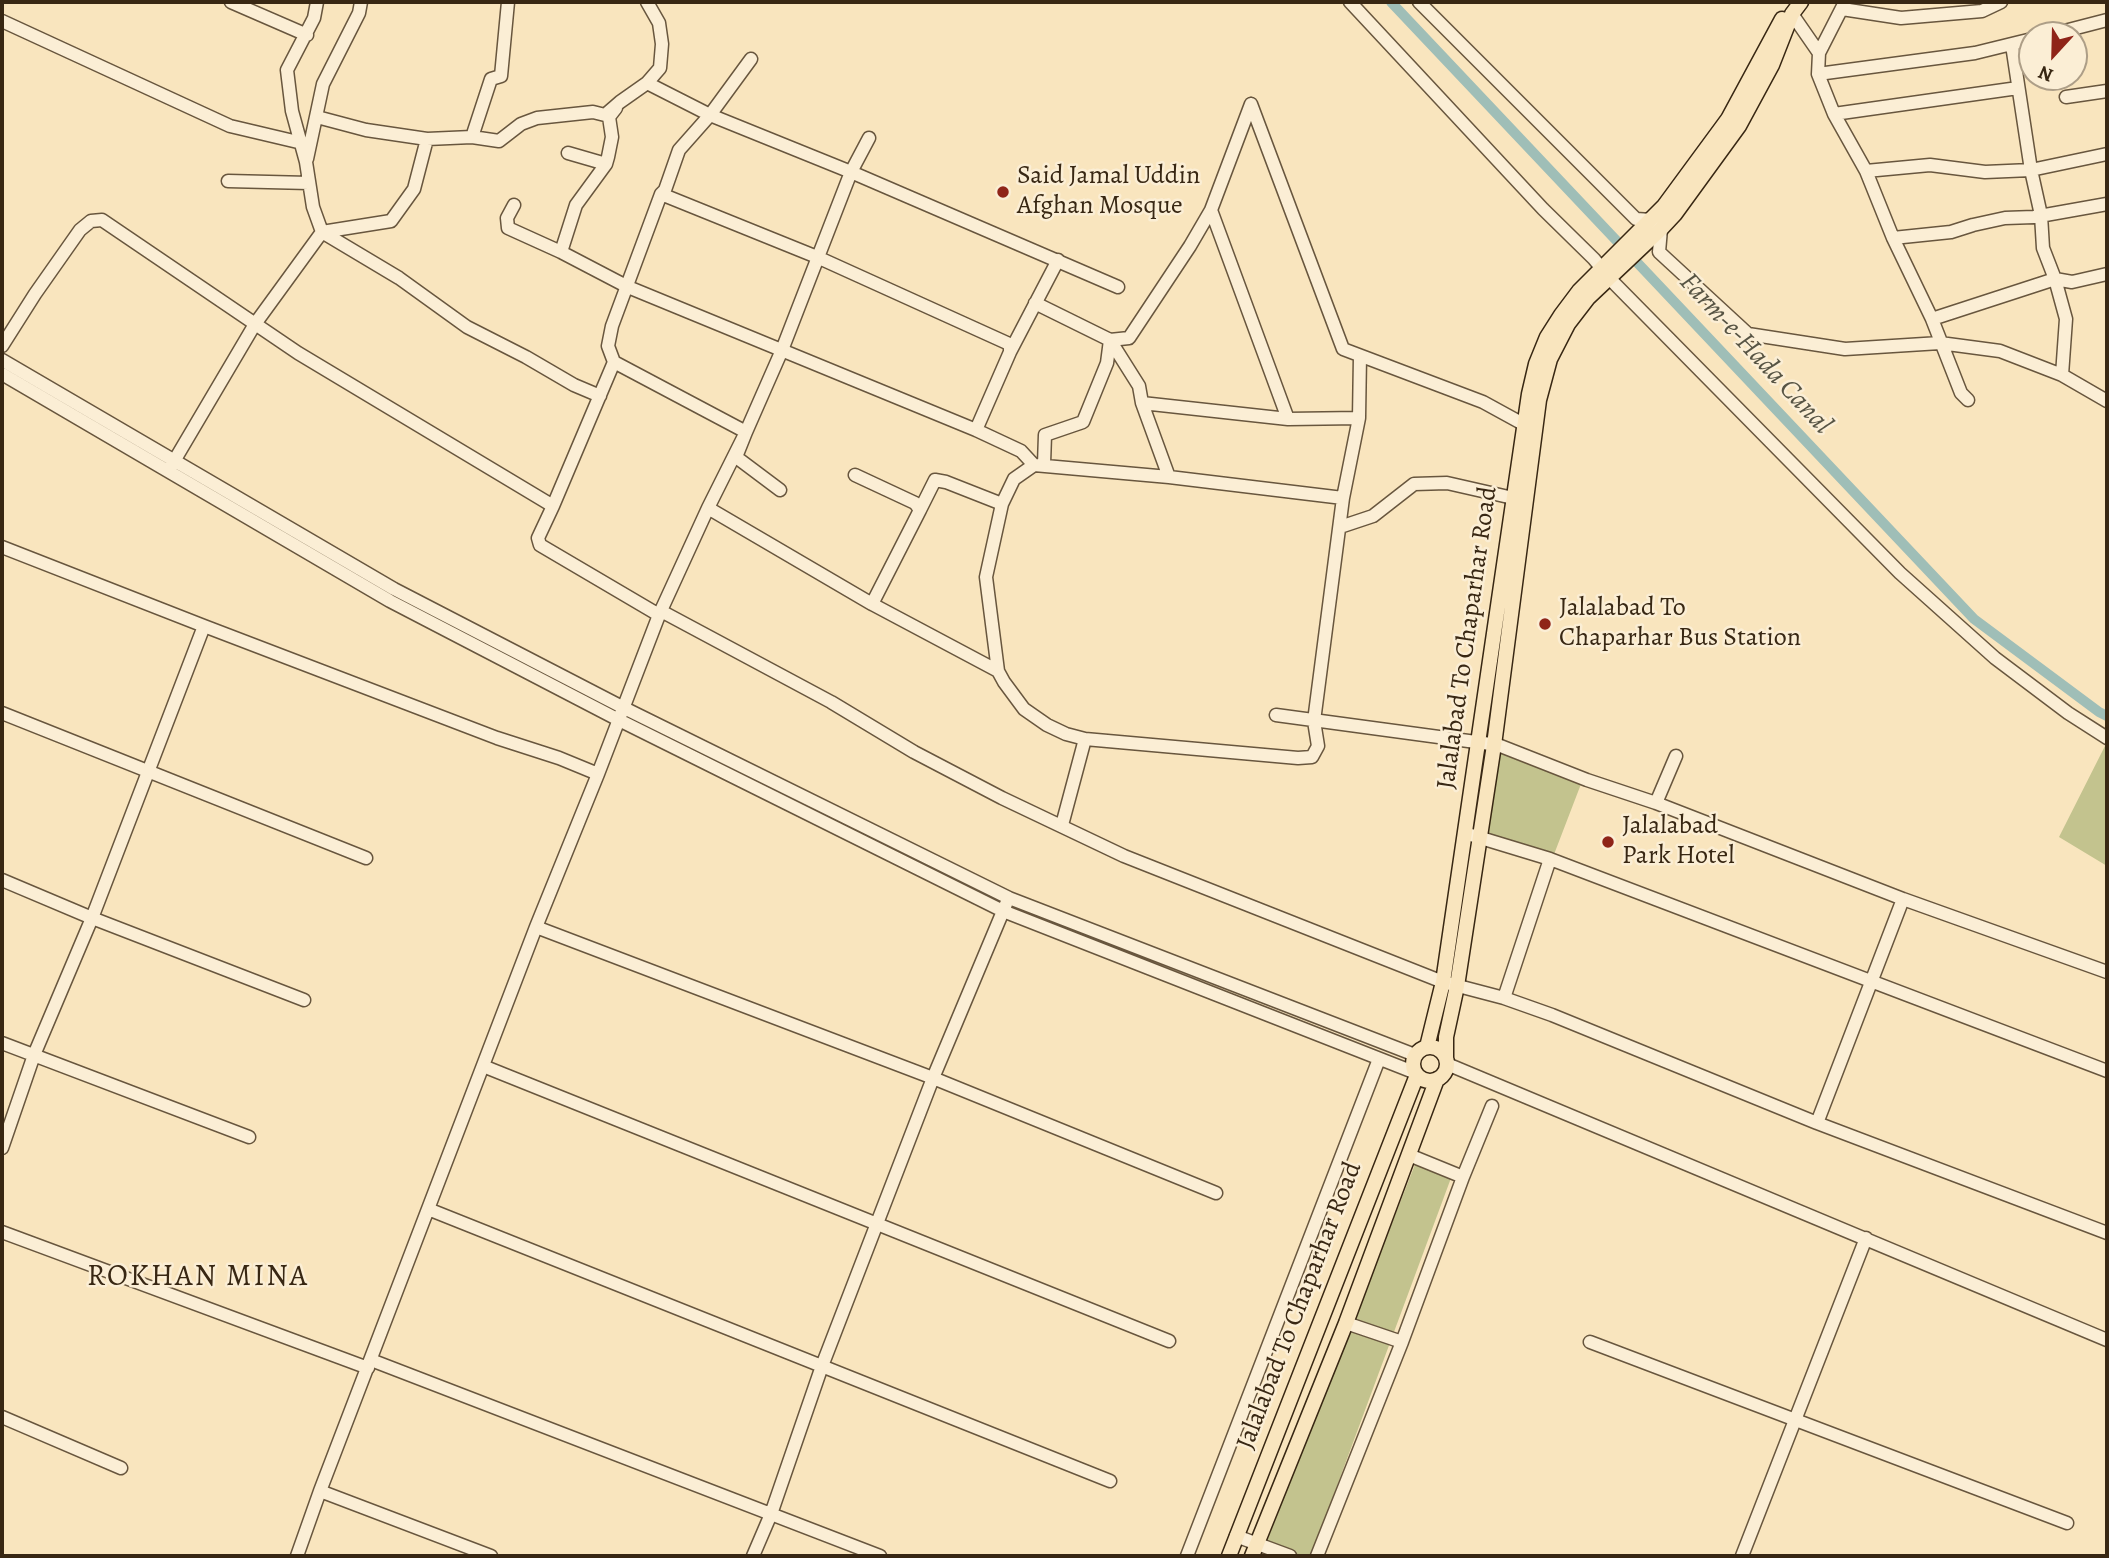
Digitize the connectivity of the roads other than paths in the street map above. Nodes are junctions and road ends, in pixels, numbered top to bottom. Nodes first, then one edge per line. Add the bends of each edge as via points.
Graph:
1 (231, 2) edge
2 (317, 2) edge
3 (360, 2) edge
4 (508, 2) edge
5 (647, 2) edge
6 (1350, 2) edge
7 (1419, 2) edge
8 (2001, 2) edge
9 (1795, 6) edge
10 (1844, 6) edge
11 (2107, 20) edge
12 (2, 21) edge
13 (2088, 25) edge
14 (307, 35) junction
15 (2018, 43) edge
16 (2012, 45) junction
17 (1819, 53) junction
18 (751, 59) dead end
19 (1818, 74) junction
20 (647, 83) junction
21 (2018, 88) joint
22 (2018, 91) edge
23 (2107, 91) edge
24 (2066, 97) dead end
25 (620, 102) junction
26 (1834, 114) junction
27 (710, 115) junction
28 (317, 117) junction
29 (472, 137) junction
30 (869, 138) dead end
31 (427, 139) junction
32 (302, 143) junction
33 (568, 153) dead end
34 (2107, 154) edge
35 (306, 162) junction
36 (606, 164) junction
37 (2031, 170) junction
38 (1866, 171) junction
39 (851, 172) junction
40 (228, 181) dead end
41 (309, 183) junction
42 (661, 194) junction
43 (2107, 204) edge
44 (514, 205) dead end
45 (1211, 210) junction
46 (2041, 215) junction
47 (1652, 229) junction
48 (322, 232) junction
49 (1893, 238) junction
50 (561, 252) junction
51 (817, 257) junction
52 (1058, 260) junction
53 (1611, 270) junction
54 (2107, 274) edge
55 (2055, 279) junction
56 (628, 286) junction
57 (1118, 288) dead end
58 (1035, 303) junction
59 (1931, 319) junction
60 (255, 324) junction
61 (1111, 340) junction
62 (1940, 343) junction
63 (2, 346) edge
64 (782, 350) junction
65 (1010, 352) junction
66 (1360, 356) junction
67 (2, 360) edge
68 (614, 362) junction
69 (2, 374) edge
70 (2062, 375) junction
71 (600, 396) junction
72 (1968, 400) dead end
73 (2107, 401) edge
74 (1142, 402) junction
75 (1359, 418) junction
76 (1289, 419) junction
77 (1525, 425) junction
78 (976, 430) junction
79 (746, 432) junction
80 (1039, 464) junction
81 (171, 467) junction
82 (855, 475) dead end
83 (1169, 477) junction
84 (780, 490) dead end
85 (1343, 498) junction
86 (1513, 498) junction
87 (1002, 504) junction
88 (553, 506) junction
89 (708, 508) junction
90 (920, 509) junction
91 (1340, 527) junction
92 (2, 547) edge
93 (872, 604) junction
94 (660, 613) junction
95 (204, 626) junction
96 (998, 671) junction
97 (2, 713) edge
98 (622, 714) junction
99 (1276, 715) dead end
100 (1314, 721) junction
101 (2107, 738) edge
102 (1085, 739) junction
103 (1478, 743) junction
104 (1494, 745) junction
105 (1676, 756) dead end
106 (147, 770) junction
107 (598, 774) junction
108 (1656, 803) junction
109 (1062, 825) junction
110 (1464, 833) junction
111 (1480, 837) junction
112 (366, 858) dead end
113 (1550, 859) junction
114 (2, 880) edge
115 (1009, 898) junction
116 (1903, 899) junction
117 (1003, 911) junction
118 (92, 918) junction
119 (536, 927) junction
120 (2107, 972) edge
121 (1871, 980) junction
122 (1450, 984) junction
123 (1504, 998) junction
124 (304, 1000) dead end
125 (2, 1043) edge
126 (1421, 1051) junction
127 (34, 1055) junction
128 (1380, 1059) junction
129 (1447, 1060) junction
130 (483, 1066) junction
131 (2107, 1072) edge
132 (1416, 1074) junction
133 (933, 1078) junction
134 (1437, 1079) junction
135 (1492, 1106) dead end
136 (1818, 1123) junction
137 (249, 1137) dead end
138 (2, 1148) edge
139 (1409, 1155) junction
140 (1463, 1177) junction
141 (1216, 1193) dead end
142 (428, 1209) junction
143 (878, 1222) junction
144 (2, 1233) edge
145 (2107, 1233) edge
146 (1866, 1238) junction
147 (1346, 1323) junction
148 (2107, 1340) edge
149 (1169, 1341) dead end
150 (1402, 1342) junction
151 (1590, 1342) dead end
152 (370, 1364) junction
153 (822, 1366) junction
154 (2, 1417) edge
155 (1795, 1418) junction
156 (121, 1468) dead end
157 (1110, 1481) dead end
158 (320, 1491) junction
159 (771, 1514) junction
160 (2067, 1523) dead end
161 (1236, 1536) junction
162 (1254, 1550) edge
163 (297, 1556) edge
164 (491, 1556) edge
165 (753, 1556) edge
166 (880, 1556) edge
167 (1187, 1556) edge
168 (1229, 1556) edge
169 (1290, 1556) edge
170 (1317, 1556) edge
171 (1742, 1556) edge

1 - 14 street
2 - 14 street
3 - 28 street via 359,13 323,84
4 - 29 street via 501,76 491,79
5 - 20 street via 659,23 662,44 660,68
6 - 53 street via 1543,209
7 - 47 street via 1636,219
8 - 10 street via 1982,10 1901,18
9 - 17 street
9 - 47 main road via 1728,119
10 - 17 street
11 - 13 street
12 - 32 street via 230,126
14 - 32 street via 287,71
15 - 16 street
16 - 19 street
16 - 21 street
17 - 19 street
18 - 27 street
19 - 26 street
20 - 25 street
20 - 27 street
21 - 26 street
22 - 37 street
23 - 24 street
25 - 29 street via 605,115 593,112 537,118 499,141
25 - 36 street via 609,117 612,137
26 - 38 street
27 - 39 street
27 - 42 street via 680,149
28 - 31 street
28 - 35 street
29 - 31 street
30 - 39 street
31 - 48 street via 414,189 391,221
32 - 35 street
33 - 36 street
34 - 37 street
35 - 41 street
36 - 50 street via 576,205
37 - 38 street via 1985,172 1930,165
37 - 46 street
38 - 49 street
39 - 51 street
39 - 52 street
40 - 41 street
41 - 48 street
42 - 51 street
42 - 56 street
43 - 46 street
44 - 50 street via 508,228
45 - 61 street via 1129,338
45 - 66 street via 1251,104 1343,349
45 - 76 street
46 - 49 street
46 - 55 street via 2043,248
47 - 53 main road
47 - 62 street via 1658,252 1748,334 1845,349
48 - 60 street
48 - 71 street via 399,278 467,327
49 - 59 street
50 - 56 street
51 - 64 street
51 - 65 street via 1007,343
52 - 57 street
52 - 58 street
53 - 77 main road, Jalalabad To Chaparhar Road via 1579,291 1547,337 1536,364
53 - 101 street via 1900,573 1995,658
53 - 104 main road, Jalalabad To Chaparhar Road via 1568,324 1550,359 1539,400
54 - 55 street via 2072,282
55 - 59 street
55 - 70 street via 2066,319
56 - 64 street
56 - 68 street via 608,346
58 - 61 street
58 - 65 street
59 - 62 street
60 - 63 street via 96,219 80,230
60 - 81 street
60 - 88 street
61 - 74 street via 1139,386
61 - 80 street via 1107,363 1083,422 1045,435
62 - 70 street via 2000,351
62 - 72 street
64 - 78 street
64 - 79 street
65 - 78 street
66 - 75 street
66 - 77 street via 1483,402
67 - 81 street
68 - 71 street
68 - 79 street
69 - 81 street
70 - 73 street
71 - 88 street
74 - 76 street
74 - 83 street
75 - 76 street
75 - 85 street
77 - 86 main road, Jalalabad To Chaparhar Road
78 - 80 street
79 - 84 street via 736,457
79 - 89 street
80 - 83 street
80 - 87 street via 1014,480
81 - 98 street via 390,601
82 - 90 street
83 - 85 street
85 - 91 street
86 - 91 street via 1447,483 1414,484 1373,516
86 - 103 main road, Jalalabad To Chaparhar Road
87 - 90 street via 935,480
87 - 96 street via 986,577
88 - 94 street via 538,538 540,545
89 - 93 street
89 - 94 street
90 - 93 street
91 - 100 street
92 - 95 street
93 - 96 street
94 - 98 street
94 - 109 street via 831,702 914,752
95 - 106 street
95 - 107 street
96 - 102 street via 1024,709 1066,734
97 - 106 street
98 - 107 street
98 - 115 street
98 - 117 street
99 - 100 street
100 - 102 street via 1318,746 1312,757 1305,759
100 - 103 street
102 - 109 street
103 - 104 street
103 - 110 main road, Jalalabad To Chaparhar Road
104 - 108 street
104 - 111 main road, Jalalabad To Chaparhar Road
105 - 108 street
106 - 112 street
106 - 118 street
107 - 119 street
108 - 116 street
109 - 122 street via 1125,856
110 - 111 street
110 - 122 main road, Jalalabad To Chaparhar Road
111 - 113 street
111 - 122 main road, Jalalabad To Chaparhar Road
113 - 121 street
113 - 123 street
114 - 118 street
115 - 117 street
115 - 126 street
116 - 120 street
116 - 121 street
117 - 128 street
117 - 133 street
118 - 124 street
118 - 127 street
119 - 130 street
119 - 133 street
121 - 131 street
121 - 136 street
122 - 123 street
122 - 126 main road, Jalalabad To Chaparhar Road
122 - 129 main road, Jalalabad To Chaparhar Road
123 - 136 street
125 - 127 street
126 - 129 main road via 1435,1047
126 - 132 main road via 1413,1063
127 - 137 street
127 - 138 street
128 - 132 street
128 - 167 street
129 - 134 main road via 1445,1072
129 - 146 street
130 - 142 street
130 - 143 street
132 - 134 main road via 1426,1080
132 - 161 main road, Jalalabad To Chaparhar Road
133 - 141 street
133 - 143 street
134 - 139 main road, Jalalabad To Chaparhar Road
135 - 140 street
136 - 145 street
139 - 140 street
139 - 147 main road, Jalalabad To Chaparhar Road
140 - 150 street
142 - 152 street
142 - 153 street
143 - 149 street
143 - 153 street
144 - 152 street
146 - 148 street
146 - 155 street
147 - 150 street
147 - 162 main road, Jalalabad To Chaparhar Road
150 - 170 street
151 - 155 street
152 - 158 street
152 - 159 street
153 - 157 street
153 - 159 street
154 - 156 street
155 - 160 street
155 - 171 street
158 - 163 street
158 - 164 street
159 - 165 street
159 - 166 street
161 - 162 street
161 - 168 main road, Jalalabad To Chaparhar Road
162 - 169 street

